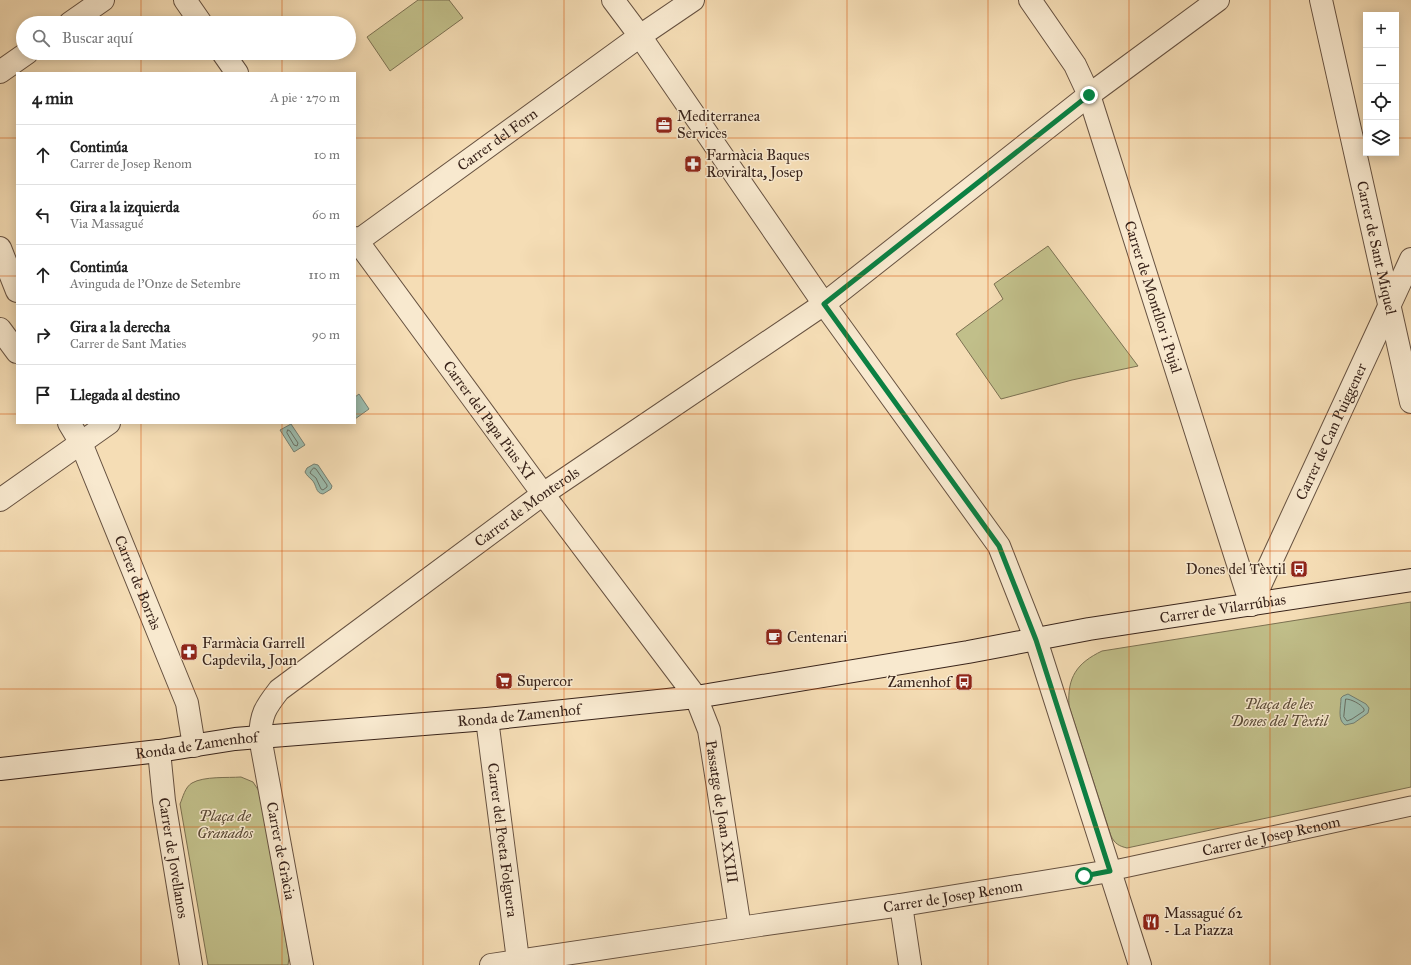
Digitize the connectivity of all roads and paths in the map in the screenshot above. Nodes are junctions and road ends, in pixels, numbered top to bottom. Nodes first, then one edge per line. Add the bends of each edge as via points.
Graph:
1 (103, 0) edge
2 (185, 0) edge
3 (613, 0) edge
4 (693, 0) edge
5 (1030, 0) edge
6 (1218, 0) edge
7 (1321, 0) edge
8 (80, 16) edge
9 (196, 16) edge
10 (640, 36) junction
11 (17, 60) edge
12 (228, 60) edge
13 (0, 72) edge
14 (236, 72) edge
15 (1089, 95) junction
16 (356, 241) edge
17 (0, 248) edge
18 (1410, 261) edge
19 (16, 288) edge
20 (824, 304) junction
21 (1389, 307) junction
22 (0, 329) edge
23 (16, 351) edge
24 (1411, 402) edge
25 (69, 424) edge
26 (108, 424) edge
27 (81, 443) junction
28 (543, 494) junction
29 (0, 500) edge
30 (1411, 580) edge
31 (1251, 605) junction
32 (1036, 640) junction
33 (696, 697) junction
34 (486, 719) junction
35 (260, 737) junction
36 (194, 746) junction
37 (159, 751) junction
38 (0, 769) edge
39 (1411, 806) edge
40 (1110, 871) junction
41 (901, 905) junction
42 (740, 928) junction
43 (518, 960) junction
44 (192, 965) edge
45 (302, 965) edge
46 (491, 965) edge
47 (910, 965) edge
48 (1140, 965) edge

1 - 8 street
2 - 9 street
3 - 10 street
4 - 10 street, Carrer del Forn
5 - 15 street, Carrer de Montllor i Pujal via 1075,65
6 - 15 street, Carrer de Monterols
7 - 21 street, Carrer de Sant Miquel
10 - 16 street, Carrer del Forn
10 - 20 street
11 - 13 street
12 - 14 street
15 - 20 street, Carrer de Monterols
15 - 31 street, Carrer de Montllor i Pujal
16 - 28 street, Carrer del Papa Pius XI
17 - 19 street
18 - 21 street, Carrer de Can Puiggener
20 - 28 street, Carrer de Monterols
20 - 32 street via 999,546
21 - 24 street, Carrer de Sant Miquel
21 - 31 street, Carrer de Can Puiggener
22 - 23 street
25 - 27 street, Carrer de Borràs
26 - 27 street
27 - 29 street
27 - 36 street, Carrer de Borràs via 187,703
28 - 33 street, Carrer del Papa Pius XI
28 - 35 street, Carrer de Monterols via 279,690 266,707
30 - 31 street, Carrer de Vilarrúbias
31 - 32 street, Carrer de Vilarrúbias via 1089,629
32 - 33 street, Ronda de Zamenhof
32 - 40 street
33 - 34 street, Ronda de Zamenhof
33 - 42 street, Passatge de Joan XXIII via 710,730
34 - 35 street, Ronda de Zamenhof
34 - 43 street, Carrer del Poeta Folguera
35 - 36 street, Ronda de Zamenhof
35 - 45 street, Carrer de Gràcia
36 - 37 street, Ronda de Zamenhof
37 - 38 street, Ronda de Zamenhof
37 - 44 street, Carrer de Jovellanos via 164,801
39 - 40 street, Carrer de Josep Renom
40 - 41 street, Carrer de Josep Renom
40 - 48 street
41 - 42 street, Carrer de Josep Renom
41 - 47 street
42 - 43 street, Carrer de Josep Renom
43 - 46 street, Carrer de Josep Renom

